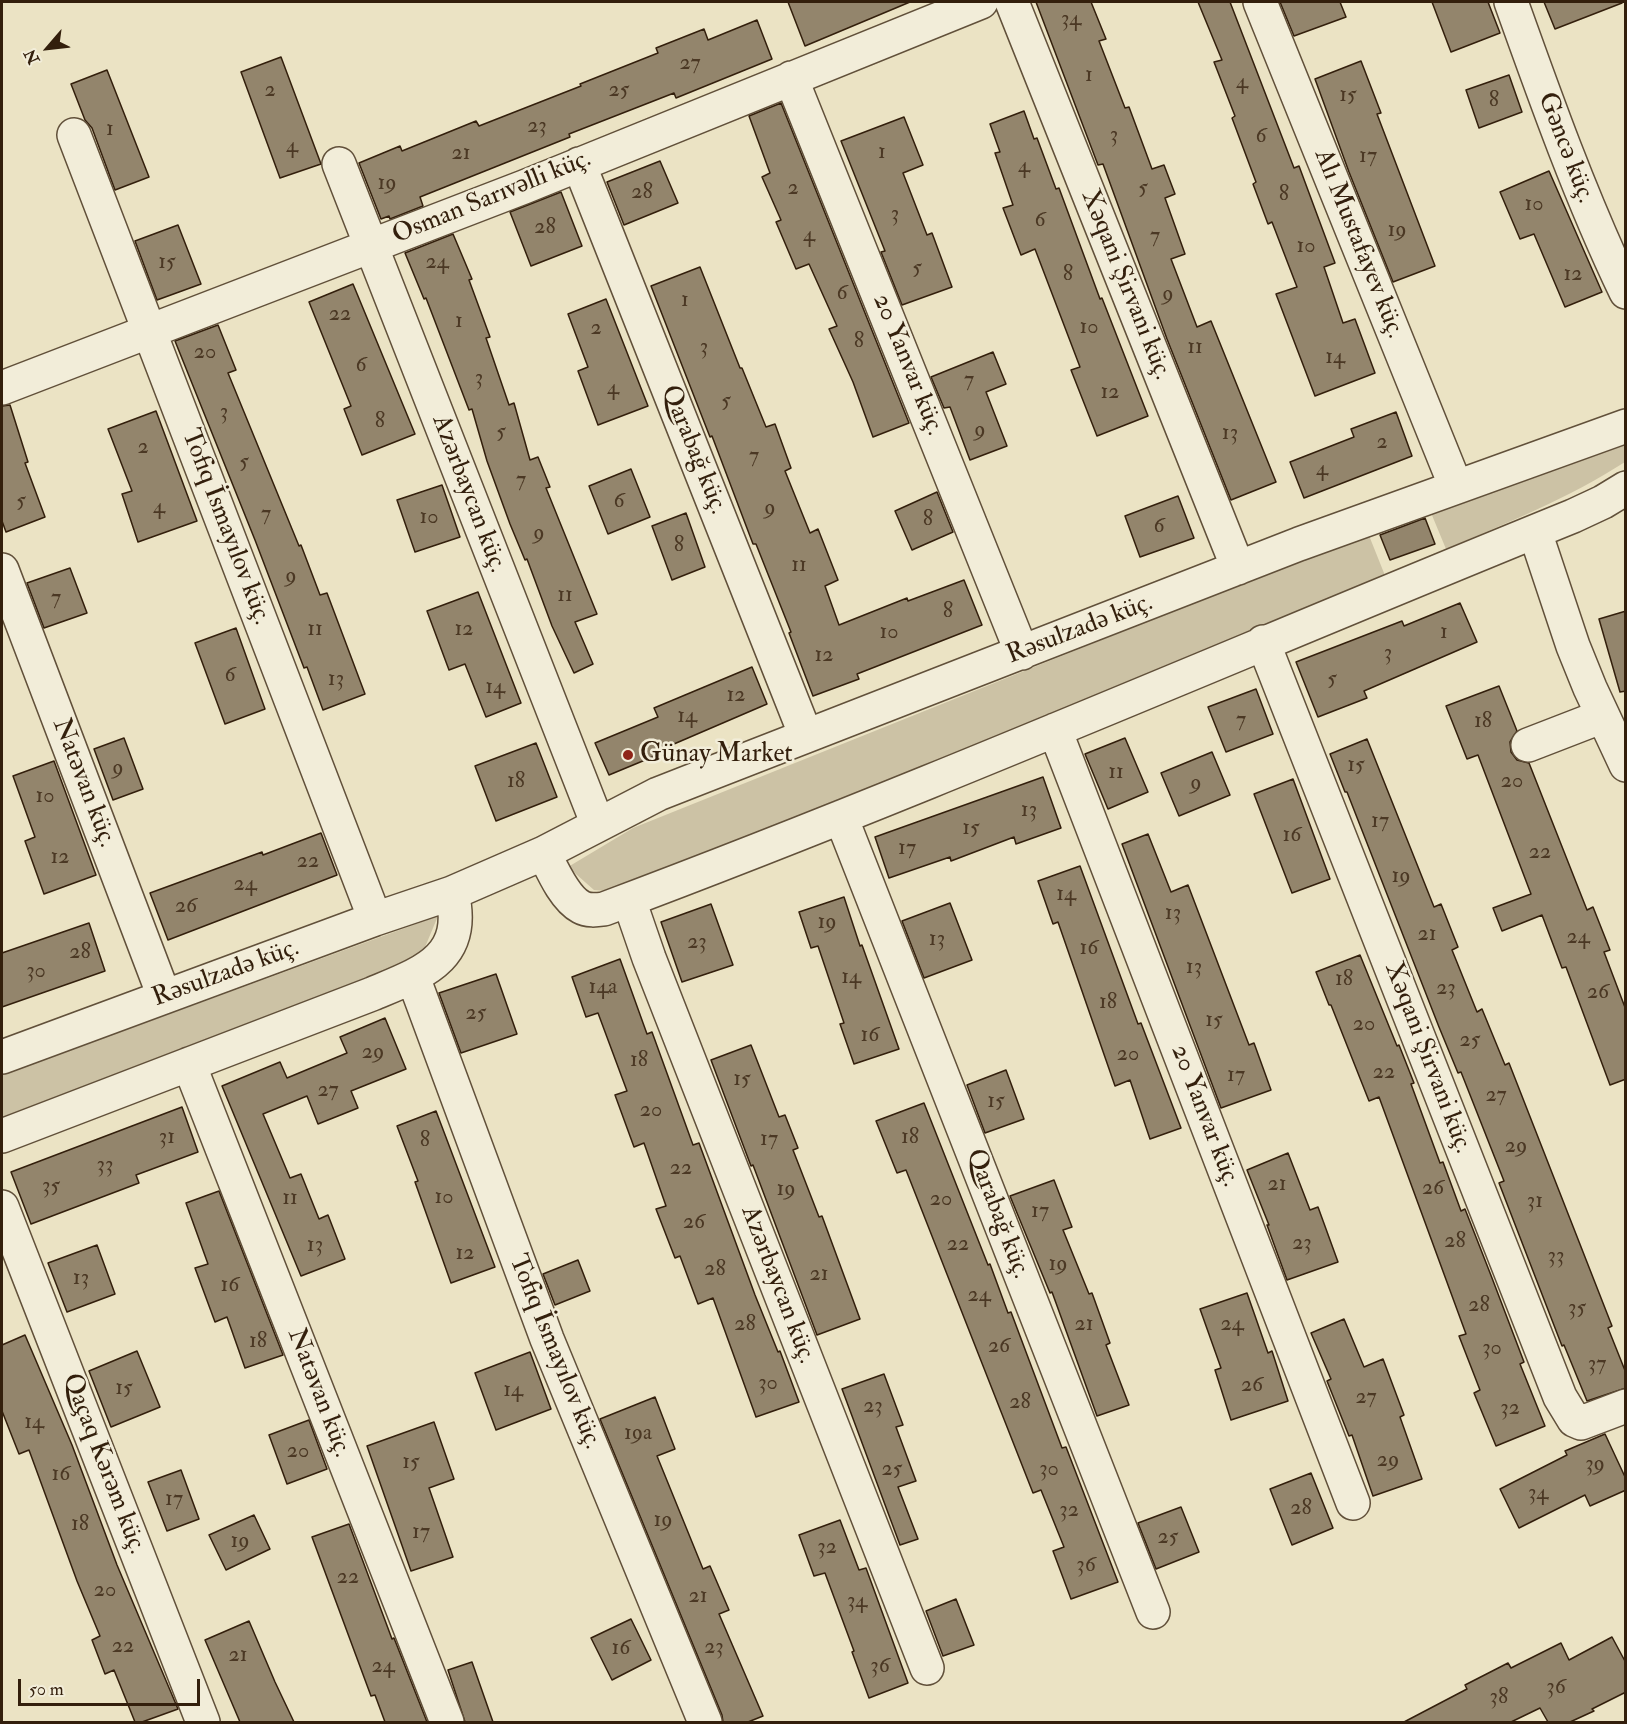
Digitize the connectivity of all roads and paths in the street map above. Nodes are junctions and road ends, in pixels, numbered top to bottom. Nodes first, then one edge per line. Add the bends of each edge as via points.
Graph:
1 (981, 2) edge
2 (1012, 2) edge
3 (1260, 2) edge
4 (1510, 2) edge
5 (791, 78) junction
6 (74, 135) dead end
7 (339, 164) dead end
8 (579, 164) junction
9 (370, 246) junction
10 (1626, 292) edge
11 (149, 331) junction
12 (2, 388) edge
13 (1626, 426) edge
14 (1456, 487) junction
15 (1626, 488) edge
16 (1535, 531) junction
17 (1238, 568) junction
18 (2, 570) edge
19 (1263, 642) junction
20 (1022, 652) junction
21 (1603, 716) junction
22 (1055, 730) junction
23 (806, 736) junction
24 (1528, 745) dead end
25 (1626, 765) edge
26 (841, 816) junction
27 (598, 825) junction
28 (544, 853) junction
29 (452, 893) junction
30 (628, 900) junction
31 (375, 919) junction
32 (412, 977) junction
33 (164, 996) junction
34 (2, 1057) edge
35 (189, 1064) junction
36 (2, 1137) edge
37 (2, 1207) edge
38 (1626, 1406) edge
39 (1353, 1503) dead end
40 (1153, 1612) dead end
41 (927, 1668) dead end
42 (202, 1722) edge
43 (447, 1722) edge
44 (705, 1722) edge

1 - 5 street, Osman Sarıvəlli küç.
2 - 17 street, Xəqani Şirvani küç.
3 - 14 street, Alı Mustafayev küç.
4 - 10 street, Gəncə küç. via 1600,239
5 - 8 street, Osman Sarıvəlli küç.
5 - 20 street, 20 Yanvar küç.
6 - 11 street, Tofiq İsmayılov küç.
7 - 9 street, Azərbaycan küç.
8 - 9 street, Osman Sarıvəlli küç.
8 - 23 street, Qarabağ küç.
9 - 11 street, Osman Sarıvəlli küç.
9 - 27 street, Azərbaycan küç.
11 - 12 street, Osman Sarıvəlli küç.
11 - 31 street, Tofiq İsmayılov küç.
13 - 14 street, Rəsulzadə küç.
14 - 17 street, Rəsulzadə küç.
15 - 16 street
16 - 19 street
16 - 21 street via 1574,646
17 - 20 street, Rəsulzadə küç.
18 - 33 street, Natəvan küç.
19 - 22 street
19 - 38 street, Xəqani Şirvani küç. via 1560,1397 1574,1420 1581,1423
20 - 23 street, Rəsulzadə küç.
21 - 24 street
21 - 25 street
22 - 26 street
22 - 39 street, 20 Yanvar küç.
23 - 27 street, Rəsulzadə küç. via 658,794
26 - 30 street
26 - 40 street, Qarabağ küç.
27 - 28 street, Rəsulzadə küç.
28 - 29 street, Rəsulzadə küç.
28 - 30 street via 563,889 580,907 604,909
29 - 31 street, Rəsulzadə küç.
29 - 32 street via 457,914 445,954
30 - 41 street, Azərbaycan küç.
31 - 33 street, Rəsulzadə küç.
32 - 35 street
32 - 44 street, Tofiq İsmayılov küç. via 547,1339
33 - 34 street, Rəsulzadə küç.
35 - 36 street
35 - 43 street, Natəvan küç.
37 - 42 street, Qaçaq Kərəm küç.

